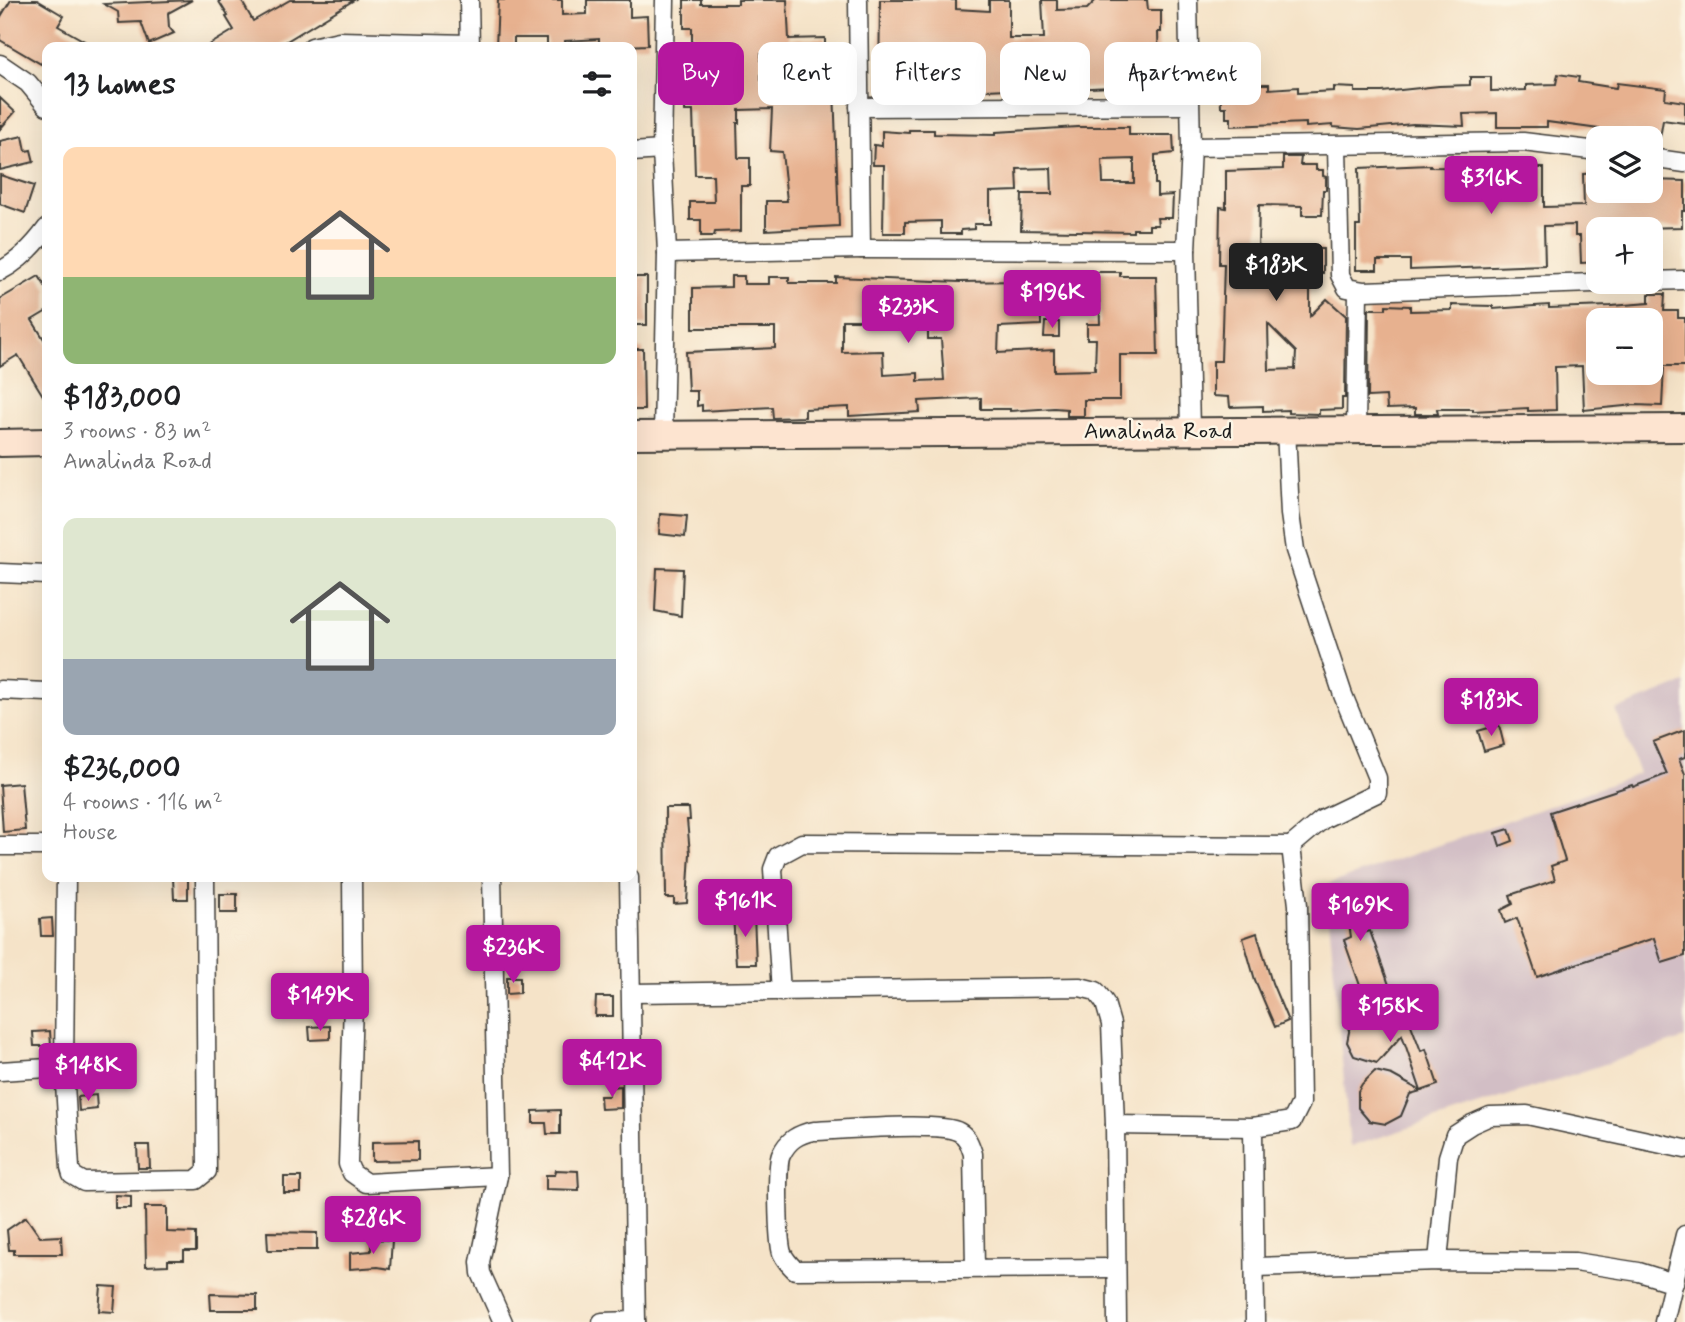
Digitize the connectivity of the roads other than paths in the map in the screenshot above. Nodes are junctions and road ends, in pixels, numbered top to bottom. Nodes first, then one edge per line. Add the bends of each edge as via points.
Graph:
1 (470, 0) edge
2 (665, 0) edge
3 (858, 0) edge
4 (1188, 0) edge
5 (334, 42) edge
6 (365, 42) edge
7 (470, 42) edge
8 (1188, 42) edge
9 (0, 64) edge
10 (42, 100) edge
11 (1189, 105) joint
12 (859, 107) junction
13 (1337, 146) junction
14 (1191, 147) junction
15 (662, 150) junction
16 (1586, 150) edge
17 (637, 152) edge
18 (1663, 160) edge
19 (1685, 163) edge
20 (42, 235) edge
21 (861, 249) junction
22 (1186, 250) junction
23 (667, 253) junction
24 (0, 271) edge
25 (1685, 279) edge
26 (1663, 280) edge
27 (1586, 283) edge
28 (1358, 290) junction
29 (1685, 428) edge
30 (1286, 429) junction
31 (1356, 429) junction
32 (1190, 430) junction
33 (663, 433) junction
34 (637, 435) edge
35 (42, 442) edge
36 (0, 443) edge
37 (0, 573) edge
38 (42, 575) edge
39 (0, 691) edge
40 (42, 692) edge
41 (0, 846) edge
42 (42, 846) edge
43 (1291, 846) junction
44 (66, 882) edge
45 (205, 882) edge
46 (352, 882) edge
47 (492, 882) edge
48 (629, 882) edge
49 (781, 992) junction
50 (632, 993) junction
51 (65, 1067) junction
52 (0, 1071) edge
53 (1115, 1125) junction
54 (1253, 1127) junction
55 (1685, 1149) edge
56 (498, 1176) junction
57 (1685, 1235) edge
58 (1438, 1261) junction
59 (975, 1267) junction
60 (1256, 1267) junction
61 (1115, 1268) junction
62 (1674, 1283) junction
63 (503, 1322) edge
64 (602, 1322) edge
65 (636, 1322) edge
66 (1117, 1322) edge
67 (1255, 1322) edge
68 (1664, 1322) edge

1 - 7 street
2 - 15 street
3 - 12 street
4 - 8 street
5 - 6 street
9 - 10 street via 28,83
11 - 12 street
11 - 14 street
12 - 21 street
13 - 14 street
13 - 16 street via 1523,142
13 - 28 street via 1340,275 1347,288
14 - 22 street
15 - 17 street
15 - 23 street
18 - 19 street
20 - 24 street via 34,247
21 - 22 street
21 - 23 street
22 - 32 street
23 - 33 street
25 - 26 street
27 - 28 street
28 - 31 street
29 - 31 street, Amalinda Road
30 - 31 street, Amalinda Road
30 - 32 street, Amalinda Road
30 - 43 street via 1295,550 1343,695 1377,778 1377,793 1323,818
32 - 33 street, Amalinda Road
33 - 34 street, Amalinda Road
35 - 36 street
37 - 38 street
39 - 40 street
41 - 42 street
43 - 49 street via 802,843 778,856 773,869
43 - 54 street via 1298,905 1301,1102 1292,1121
44 - 51 street
45 - 51 street via 207,1171 196,1180 78,1180 70,1168
46 - 56 street via 348,1164 352,1173 366,1183
47 - 56 street
48 - 50 street
49 - 50 street
49 - 53 street via 1080,987 1096,991 1111,1024
50 - 65 street
51 - 52 street
53 - 54 street
53 - 61 street
54 - 60 street
55 - 58 street via 1527,1115 1490,1116 1472,1124 1455,1135 1448,1157
56 - 63 street via 480,1262
57 - 62 street
58 - 60 street
58 - 62 street via 1575,1262
59 - 59 street via 795,1270 782,1252 779,1236 779,1158 790,1140 814,1131 935,1126 958,1131 969,1141 973,1154
59 - 61 street
60 - 67 street
61 - 66 street
62 - 68 street
64 - 65 street

